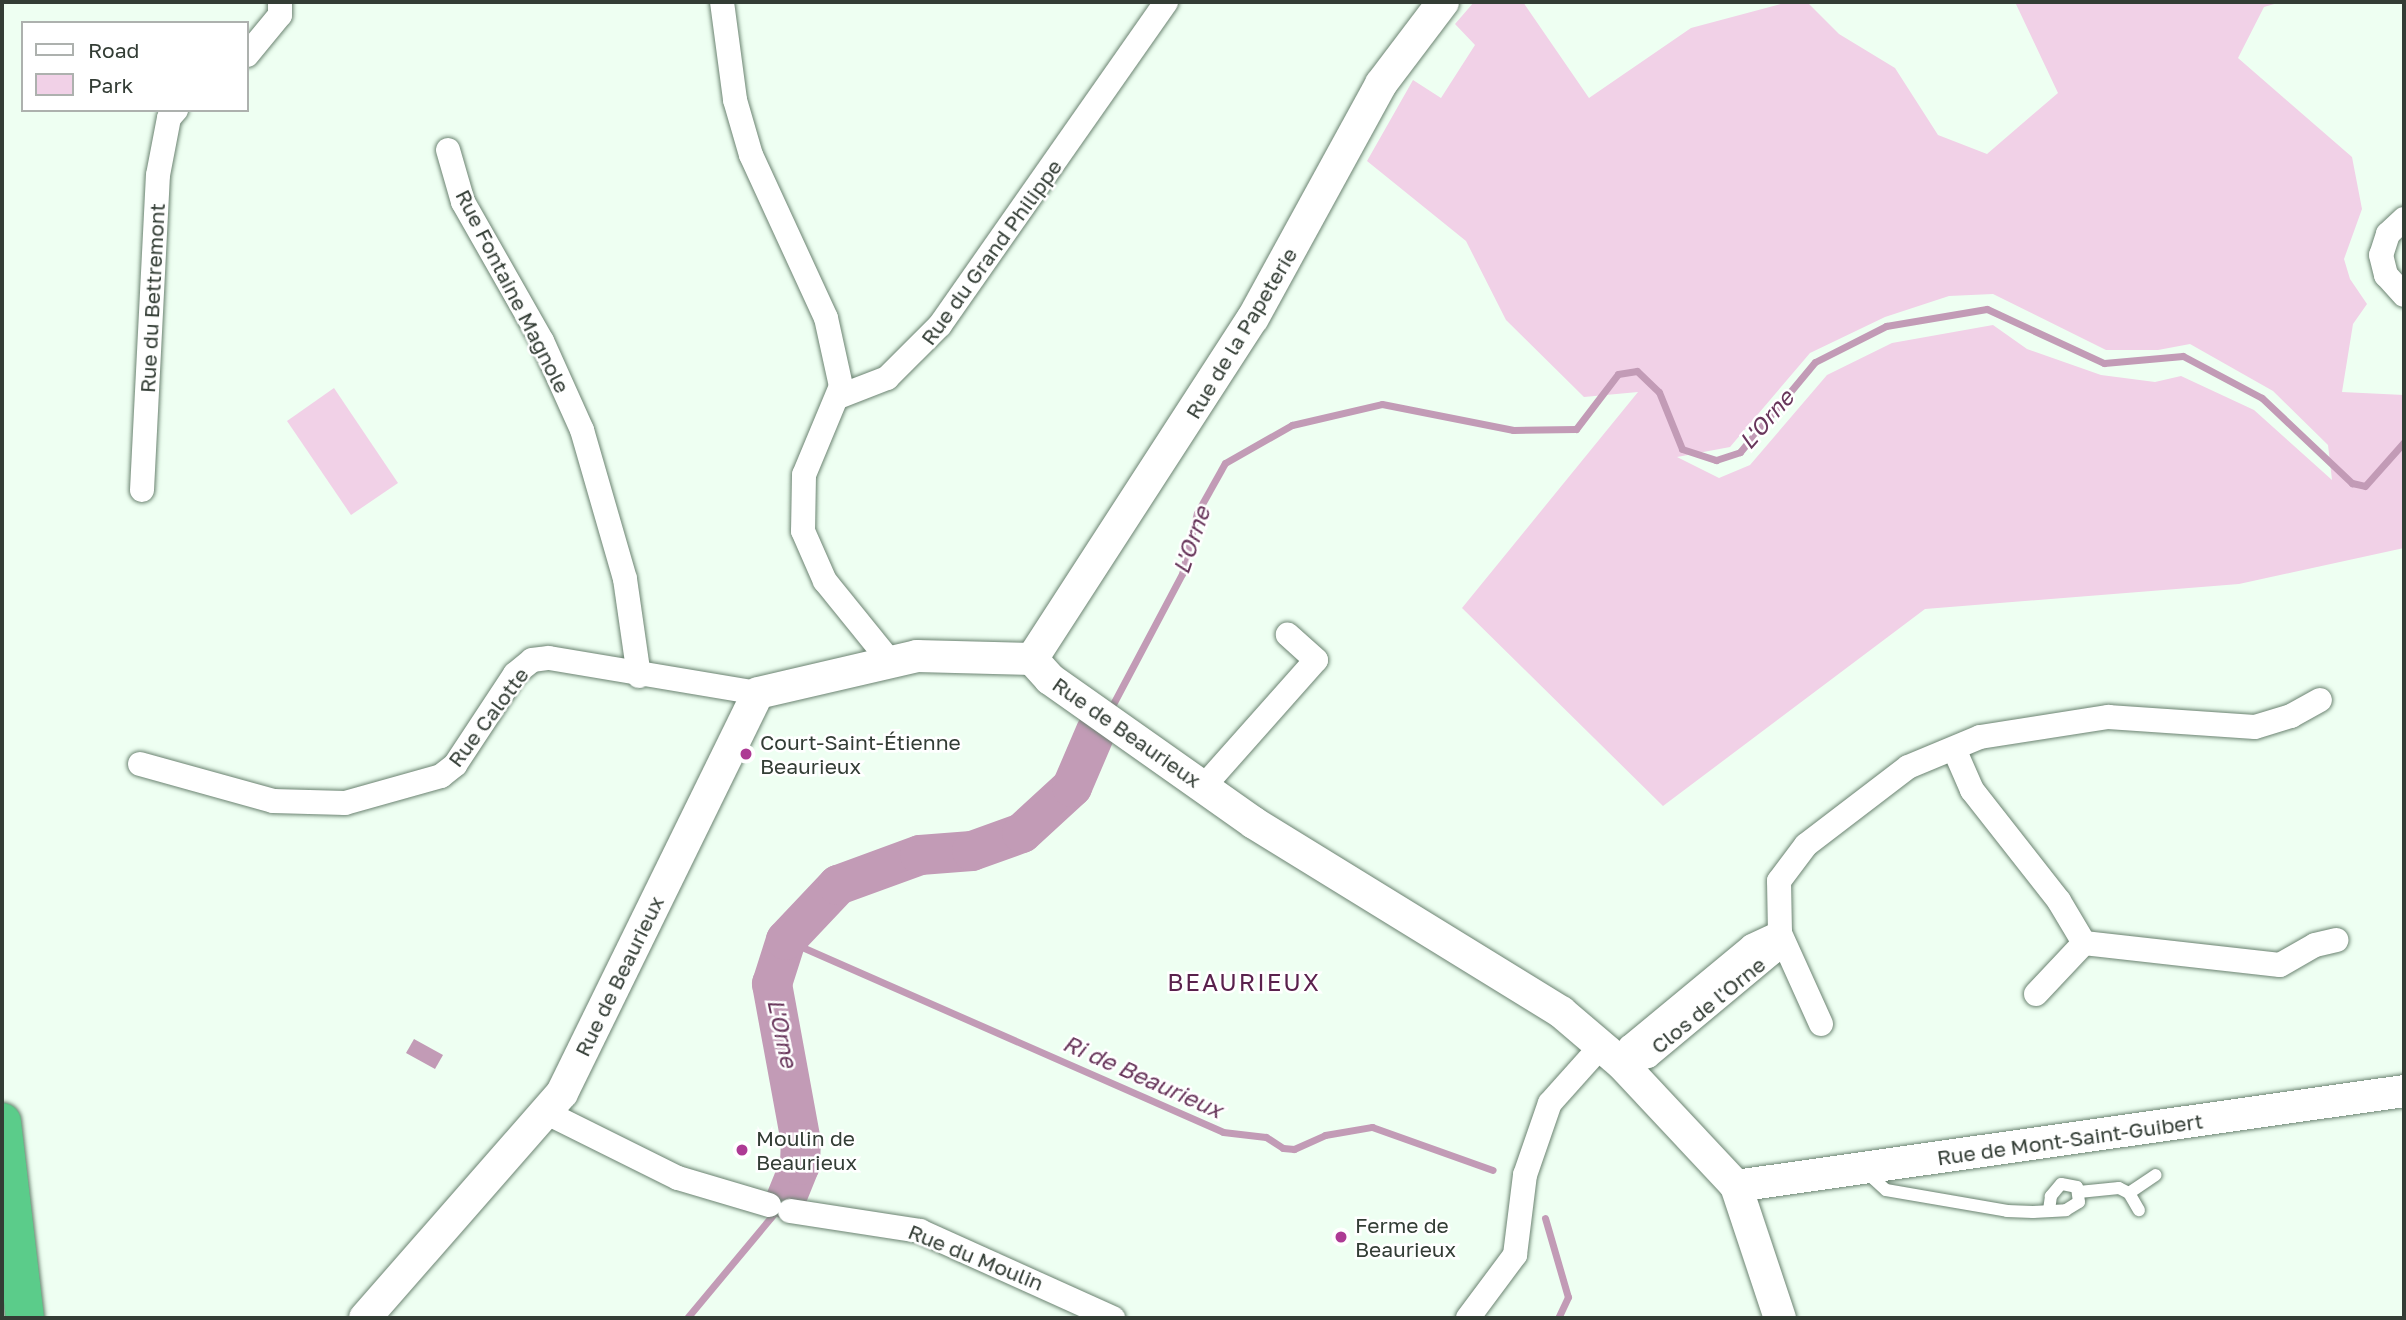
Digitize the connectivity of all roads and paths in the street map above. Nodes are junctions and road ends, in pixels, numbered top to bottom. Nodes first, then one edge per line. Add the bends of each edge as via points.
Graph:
1 (280, 2) edge
2 (722, 2) edge
3 (1166, 2) edge
4 (1443, 2) edge
5 (248, 54) edge
6 (174, 112) edge
7 (448, 150) dead end
8 (2404, 219) edge
9 (2404, 295) edge
10 (838, 397) junction
11 (142, 490) dead end
12 (1288, 635) dead end
13 (1032, 659) junction
14 (889, 660) junction
15 (639, 676) junction
16 (758, 693) junction
17 (2320, 700) dead end
18 (1955, 751) junction
19 (140, 764) dead end
20 (1205, 785) junction
21 (1780, 933) junction
22 (2336, 940) dead end
23 (2084, 943) junction
24 (2036, 994) dead end
25 (1821, 1024) dead end
26 (1611, 1056) junction
27 (2404, 1091) edge
28 (547, 1113) junction
29 (2, 1122) edge
30 (1872, 1168) junction
31 (2156, 1175) dead end
32 (1736, 1186) junction
33 (2079, 1192) junction
34 (2129, 1193) junction
35 (2139, 1210) dead end
36 (2049, 1211) junction
37 (25, 1318) edge
38 (365, 1318) edge
39 (1113, 1318) edge
40 (1468, 1318) edge
41 (1780, 1318) edge

1 - 5 street via 280,15
2 - 10 street via 740,120 779,223 826,318 841,386
3 - 10 street, Rue du Grand Philippe via 940,326 887,378
4 - 13 street, Rue de la Papeterie via 1381,84 1253,318
6 - 11 street, Rue du Bettremont via 169,118 158,175
7 - 15 street, Rue Fontaine Magnole via 463,202 542,341 582,430 625,579
8 - 9 street via 2388,234 2381,255 2386,275
10 - 14 street via 816,437 804,475 803,531 825,581
12 - 20 street via 1316,660
13 - 14 street via 917,656
13 - 20 street, Rue de Beaurieux via 1050,679
14 - 16 street
15 - 16 street, Rue Calotte
15 - 19 street, Rue Calotte via 549,658 532,660 515,674 456,765 441,776 345,803 273,801
16 - 28 street, Rue de Beaurieux via 562,1094
17 - 18 street, Clos de l'Orne via 2291,716 2255,727 2108,717 1980,737
18 - 21 street, Clos de l'Orne via 1908,767 1806,845 1779,881
18 - 23 street via 1972,790 2059,901
20 - 26 street, Rue de Beaurieux via 1254,823 1561,1012
21 - 25 street, Clos de l'Orne
21 - 26 street, Clos de l'Orne via 1773,952 1648,1056
22 - 23 street via 2315,945 2280,965
23 - 24 street
26 - 32 street, Rue de Beaurieux
26 - 40 street via 1550,1103 1525,1175 1515,1255
27 - 30 street, Rue de Mont-Saint-Guibert
28 - 38 street, Rue de Beaurieux
28 - 39 street, Rue du Moulin via 678,1178 780,1208 927,1233
29 - 37 highway
30 - 32 street, Rue de Mont-Saint-Guibert
30 - 36 lane via 1874,1179 1886,1190 2007,1210
31 - 34 lane
32 - 41 street
33 - 34 lane via 2119,1188
33 - 36 lane via 2077,1205
33 - 36 lane via 2072,1184 2061,1184 2051,1196
34 - 35 lane

